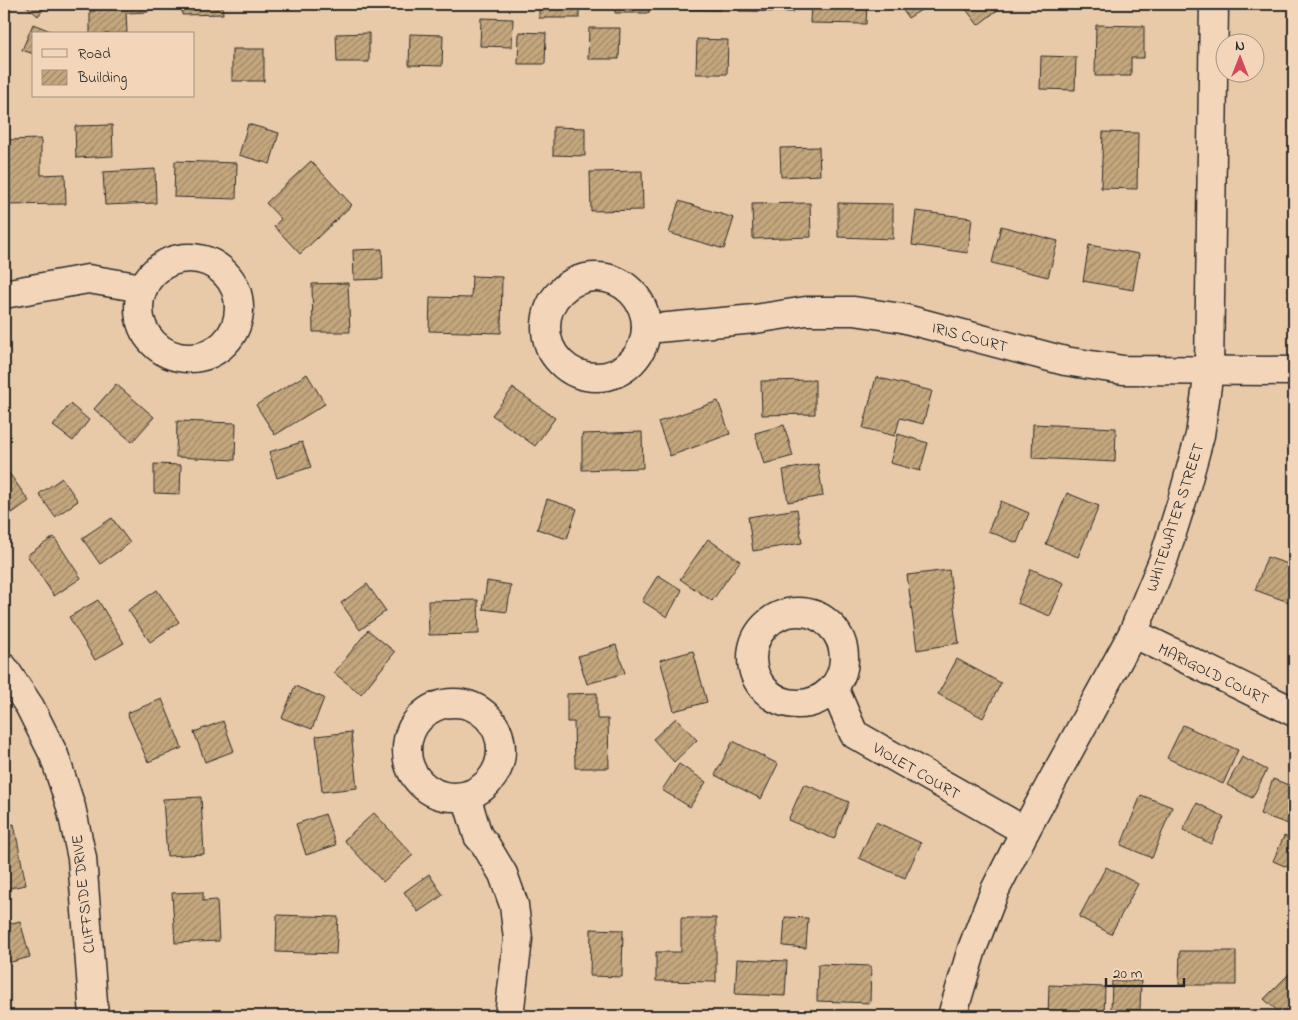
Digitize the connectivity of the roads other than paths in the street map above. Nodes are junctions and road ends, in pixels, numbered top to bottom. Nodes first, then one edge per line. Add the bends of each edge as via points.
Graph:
1 (1214, 4) edge
2 (143, 288) dead end
3 (4, 294) edge
4 (646, 328) dead end
5 (1209, 371) junction
6 (1294, 371) edge
7 (1133, 634) junction
8 (4, 668) edge
9 (834, 688) dead end
10 (1294, 712) edge
11 (466, 796) dead end
12 (1025, 831) junction
13 (94, 1016) edge
14 (510, 1016) edge
15 (952, 1016) edge

1 - 5 street, WHITEWATER STREET
2 - 3 street via 88,279
4 - 5 street, IRIS COURT via 755,319 806,311 854,311 902,318 1065,361 1123,370
5 - 6 street, IRIS COURT
5 - 7 street, WHITEWATER STREET via 1200,435 1182,501 1163,562
7 - 10 street, MARIGOLD COURT
7 - 12 street, WHITEWATER STREET
8 - 13 street, CLIFFSIDE DRIVE via 30,707 54,754 70,807 82,858
9 - 12 street, VIOLET COURT via 854,734
11 - 14 street via 478,836 503,874 514,905 518,939
12 - 15 street, WHITEWATER STREET via 995,890 972,949

